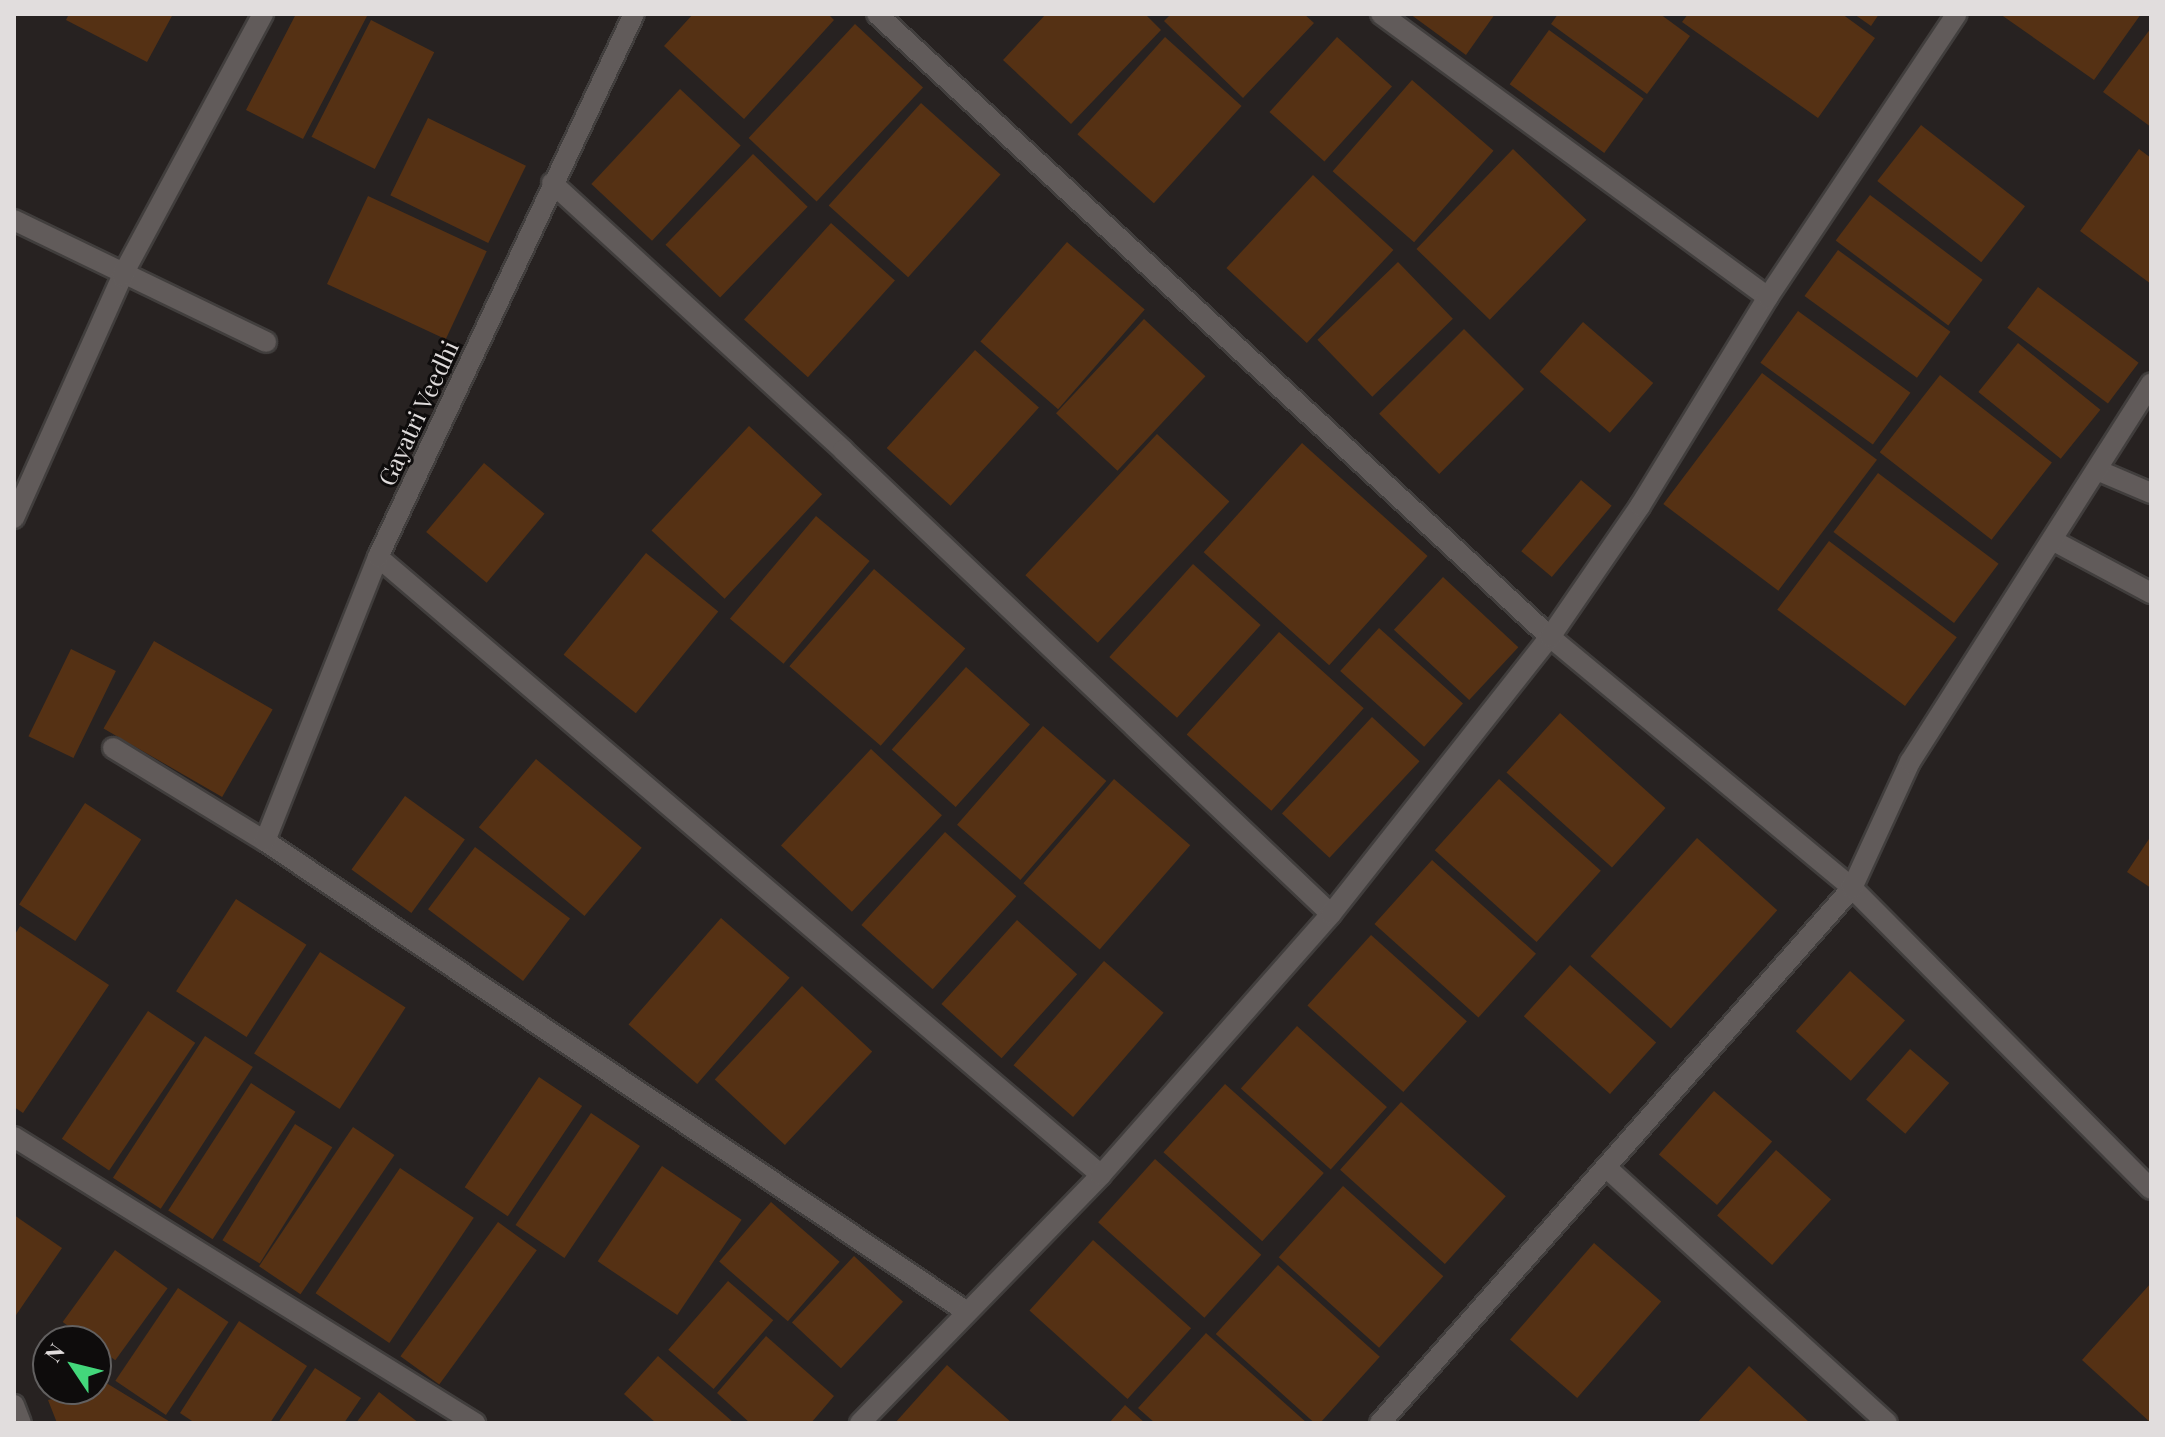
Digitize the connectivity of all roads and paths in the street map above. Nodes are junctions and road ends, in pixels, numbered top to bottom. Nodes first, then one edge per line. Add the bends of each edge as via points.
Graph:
1 (263, 14) edge
2 (634, 14) edge
3 (877, 14) edge
4 (1381, 14) edge
5 (1957, 14) edge
6 (552, 183) junction
7 (14, 220) edge
8 (122, 276) junction
9 (1768, 297) junction
10 (266, 342) dead end
11 (2151, 383) edge
12 (2097, 470) junction
13 (2151, 493) edge
14 (14, 518) edge
15 (2052, 540) junction
16 (378, 557) junction
17 (2151, 593) edge
18 (1550, 637) junction
19 (113, 748) dead end
20 (265, 841) junction
21 (1852, 888) junction
22 (1331, 914) junction
23 (14, 1137) edge
24 (1608, 1169) junction
25 (1101, 1175) junction
26 (2151, 1189) edge
27 (967, 1312) junction
28 (14, 1405) edge
29 (21, 1423) edge
30 (475, 1423) edge
31 (860, 1423) edge
32 (1380, 1423) edge
33 (1887, 1423) edge

1 - 8 street
2 - 6 street, Gayatri Veedhi
3 - 18 street
4 - 9 street
5 - 9 street
6 - 16 street, Gayatri Veedhi
6 - 22 street via 843,450
7 - 8 street
8 - 10 street
8 - 14 street
9 - 18 street via 1640,506
11 - 12 street
12 - 13 street
12 - 15 street
15 - 17 street
15 - 21 street via 1910,762
16 - 20 street, Gayatri Veedhi
16 - 25 street
18 - 21 street
18 - 22 street
19 - 20 street
20 - 27 street
21 - 24 street
21 - 26 street
22 - 25 street
23 - 30 street
24 - 32 street
24 - 33 street
25 - 27 street
27 - 31 street
28 - 29 street

